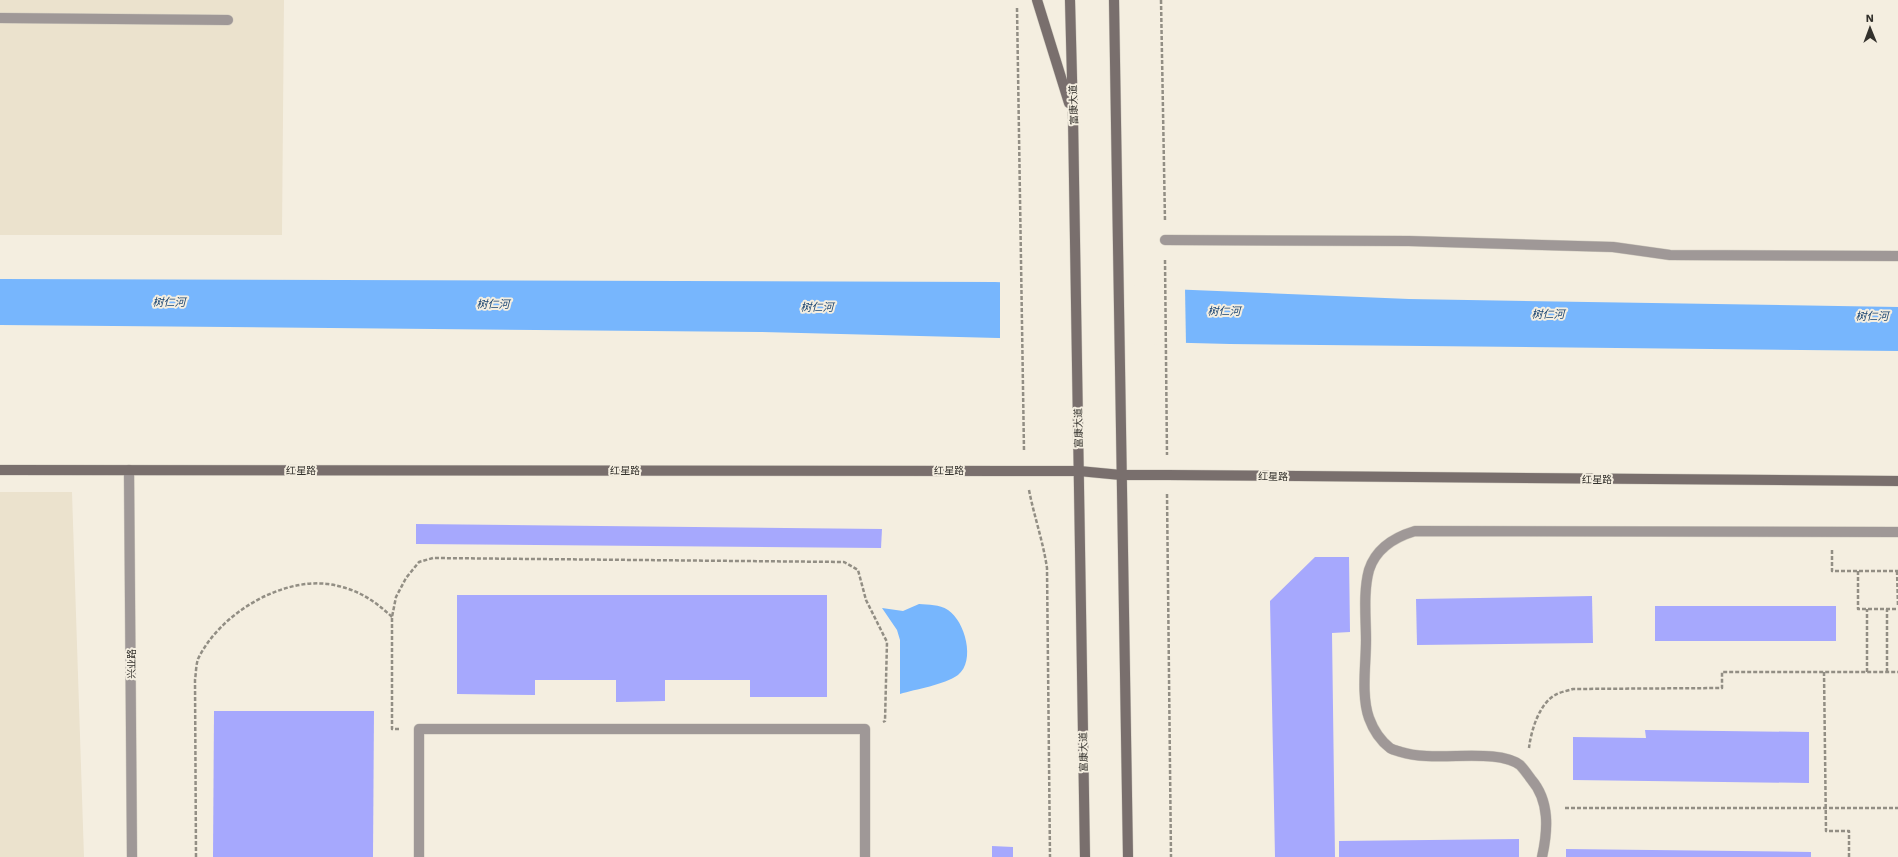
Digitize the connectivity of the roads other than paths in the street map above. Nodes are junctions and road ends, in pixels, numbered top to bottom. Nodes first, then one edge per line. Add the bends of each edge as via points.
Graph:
1 (1037, 0) edge
2 (1070, 0) edge
3 (1114, 0) edge
4 (0, 18) edge
5 (228, 20) dead end
6 (1073, 117) junction
7 (1165, 240) road end
8 (1898, 256) edge
9 (0, 470) edge
10 (129, 470) junction
11 (1079, 470) junction
12 (1121, 474) junction
13 (1898, 481) edge
14 (1898, 532) edge
15 (132, 857) edge
16 (419, 857) edge
17 (865, 857) edge
18 (1085, 857) edge
19 (1128, 857) edge
20 (1542, 857) edge

1 - 6 street
2 - 6 street, 富康大道
3 - 12 street
4 - 5 street
6 - 11 street, 富康大道
7 - 8 street via 1409,241 1613,247 1670,255
9 - 10 street, 红星路
10 - 11 street, 红星路
10 - 15 street, 兴业路
11 - 12 street, 红星路
11 - 18 street, 富康大道
12 - 13 street, 红星路
12 - 19 street
14 - 20 street via 1415,531 1399,536 1381,549 1369,570 1366,590 1366,700 1369,718 1377,734 1390,748 1413,756 1501,756 1519,765 1543,799 1546,840
16 - 17 street via 419,729 865,729

